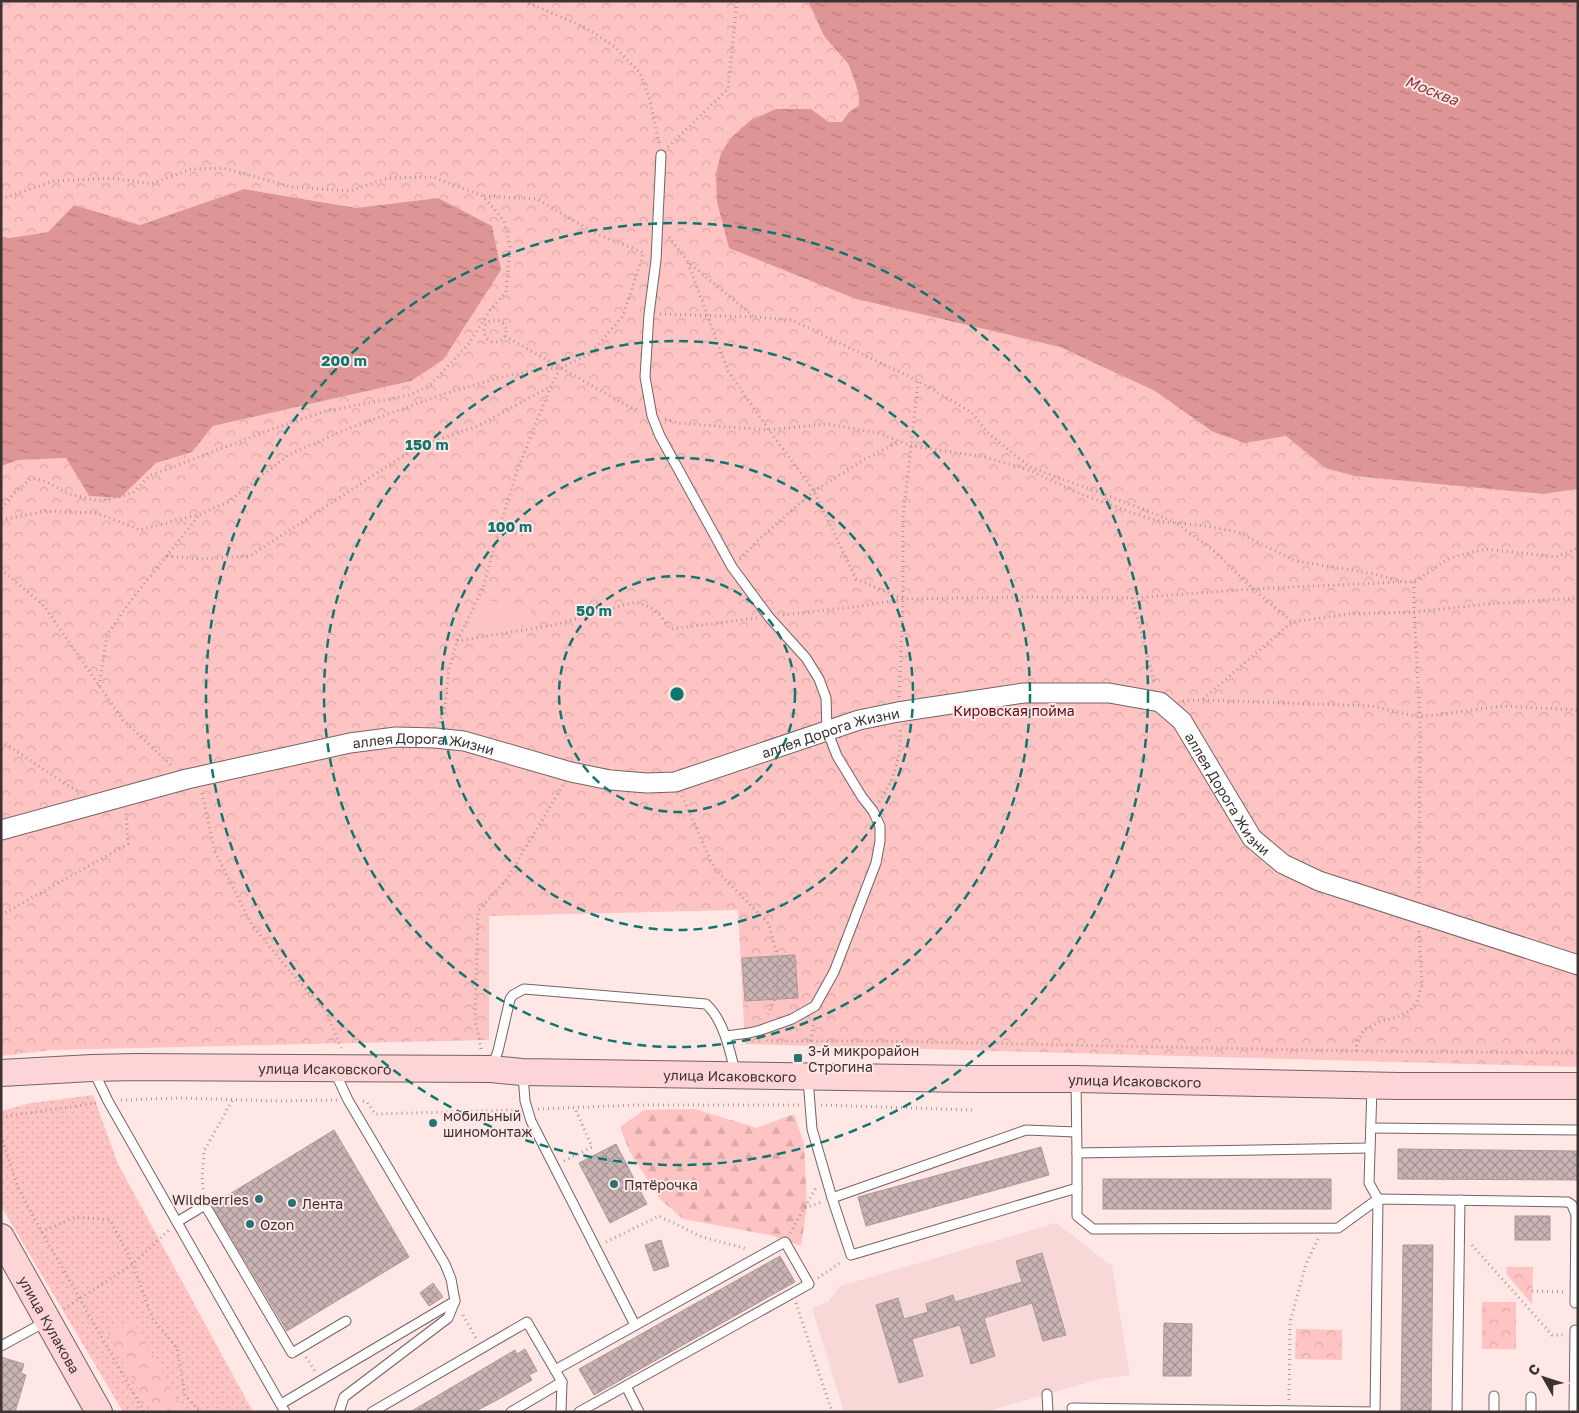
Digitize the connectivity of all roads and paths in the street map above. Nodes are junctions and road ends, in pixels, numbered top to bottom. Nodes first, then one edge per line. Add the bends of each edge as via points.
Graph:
1 (524, 1) edge
2 (738, 1) edge
3 (660, 155) junction
4 (484, 196) junction
5 (1, 198) edge
6 (644, 253) dead end
7 (688, 262) dead end
8 (649, 314) junction
9 (708, 315) junction
10 (505, 336) junction
11 (561, 368) junction
12 (918, 381) junction
13 (552, 386) junction
14 (652, 416) junction
15 (769, 430) junction
16 (900, 441) junction
17 (912, 446) junction
18 (814, 490) junction
19 (1, 509) edge
20 (200, 514) junction
21 (1, 520) edge
22 (1176, 523) junction
23 (1578, 548) edge
24 (167, 556) junction
25 (732, 567) junction
26 (1, 569) edge
27 (1402, 582) junction
28 (1414, 582) junction
29 (1253, 590) junction
30 (1132, 598) junction
31 (1578, 598) edge
32 (903, 599) junction
33 (1414, 612) junction
34 (766, 617) junction
35 (1292, 622) junction
36 (457, 641) junction
37 (99, 686) junction
38 (1203, 700) junction
39 (1160, 702) junction
40 (1578, 710) edge
41 (898, 712) junction
42 (1420, 717) junction
43 (826, 730) junction
44 (436, 738) junction
45 (1, 741) edge
46 (571, 772) junction
47 (193, 778) junction
48 (675, 782) junction
49 (125, 796) junction
50 (100, 803) junction
51 (873, 811) junction
52 (1, 830) edge
53 (1418, 914) junction
54 (1, 915) edge
55 (1578, 965) edge
56 (815, 1006) junction
57 (761, 1030) junction
58 (726, 1036) junction
59 (811, 1041) junction
60 (1356, 1051) junction
61 (1578, 1053) edge
62 (338, 1061) junction
63 (486, 1061) junction
64 (92, 1068) junction
65 (522, 1072) junction
66 (1, 1073) edge
67 (735, 1074) junction
68 (808, 1077) junction
69 (1076, 1079) junction
70 (1372, 1085) junction
71 (1578, 1086) edge
72 (233, 1099) dead end
73 (108, 1101) junction
74 (575, 1108) dead end
75 (1, 1117) edge
76 (1371, 1128) junction
77 (1578, 1130) edge
78 (1076, 1132) junction
79 (1, 1136) edge
80 (1369, 1148) junction
81 (1077, 1153) junction
82 (554, 1166) junction
83 (824, 1173) junction
84 (1077, 1188) junction
85 (832, 1198) junction
86 (1378, 1200) junction
87 (1460, 1200) junction
88 (205, 1205) junction
89 (804, 1209) junction
90 (177, 1222) junction
91 (1324, 1228) junction
92 (41, 1232) junction
93 (1460, 1232) junction
94 (1, 1237) edge
95 (785, 1242) junction
96 (596, 1247) junction
97 (764, 1254) junction
98 (851, 1255) junction
99 (133, 1264) junction
100 (809, 1284) junction
101 (1532, 1291) dead end
102 (1575, 1292) junction
103 (793, 1293) junction
104 (79, 1299) junction
105 (455, 1301) junction
106 (1575, 1304) dead end
107 (47, 1320) junction
108 (346, 1321) dead end
109 (635, 1325) junction
110 (1575, 1332) joint
111 (1, 1346) edge
112 (301, 1348) junction
113 (482, 1348) junction
114 (555, 1370) junction
115 (320, 1381) junction
116 (562, 1382) junction
117 (626, 1386) junction
118 (1047, 1394) dead end
119 (1494, 1396) dead end
120 (1531, 1397) dead end
121 (283, 1408) edge
122 (1072, 1408) dead end
123 (1289, 1411) edge
124 (99, 1412) edge
125 (144, 1412) edge
126 (200, 1412) edge
127 (339, 1412) edge
128 (372, 1412) edge
129 (511, 1412) edge
130 (561, 1412) edge
131 (579, 1412) edge
132 (639, 1412) edge
133 (832, 1412) edge
134 (1048, 1412) edge
135 (1375, 1412) edge
136 (1458, 1412) edge
137 (1494, 1412) edge
138 (1531, 1412) edge
139 (1574, 1412) edge

1 - 3 path via 586,28 615,47 640,73 650,101
2 - 3 path via 728,89
3 - 8 lane via 656,260
4 - 5 path via 433,177 388,178 350,191 292,187 224,168 191,169 151,184 112,178 54,182
4 - 6 path via 537,199 595,233
4 - 19 path via 504,221 510,246 506,292 490,310 468,345 430,386 410,394 322,412 278,427 149,476 133,493 113,498 99,501 69,494 32,478
7 - 9 path
8 - 9 path
8 - 14 lane via 645,377
9 - 12 path via 792,320
9 - 15 path via 728,371
10 - 10 path via 503,323 493,320 484,330 492,341 497,342
10 - 11 path
11 - 13 path
11 - 14 path
11 - 20 path via 505,376 444,394 352,428 290,454 228,502
12 - 17 path
12 - 22 path via 971,412 989,434 1030,467
13 - 24 path via 478,426 417,446 250,556 199,559
13 - 36 path via 518,468 483,588
14 - 15 path via 678,423
14 - 25 lane
15 - 16 path via 827,424 878,433
15 - 18 path
16 - 17 path
16 - 18 path
17 - 22 path via 985,457 1029,470 1083,495 1141,516
17 - 32 path via 903,519
18 - 25 path
18 - 32 path via 856,579
20 - 21 path via 140,530 97,512 45,511
20 - 24 path
22 - 27 path via 1237,532 1296,561 1375,574
22 - 29 path via 1213,550
23 - 28 path via 1556,557 1486,549 1460,555
24 - 37 path via 107,635
25 - 34 lane
26 - 37 path via 44,606
27 - 28 path
27 - 29 path
28 - 33 path
29 - 30 path
29 - 35 path
30 - 32 path
30 - 39 path
31 - 33 path
32 - 34 path
32 - 41 path
33 - 35 path via 1349,614
33 - 42 path
34 - 36 path via 670,629 654,609 635,602 554,625
34 - 43 lane via 806,658 819,679 826,698
35 - 38 path
36 - 44 path
37 - 47 path via 123,720 154,751
38 - 39 path
38 - 42 path via 1372,706
39 - 41 street, аллея Дорога Жизни via 1109,693 1024,693
39 - 53 street, аллея Дорога Жизни via 1182,721 1252,838 1283,864 1319,881
40 - 42 path via 1503,706
41 - 43 street, аллея Дорога Жизни
41 - 51 path via 901,744 897,765 890,784
42 - 53 path
43 - 48 street, аллея Дорога Жизни
43 - 51 lane via 837,756
44 - 46 street, аллея Дорога Жизни via 464,742
44 - 47 street, аллея Дорога Жизни via 396,737 350,743
45 - 50 path
46 - 48 street, аллея Дорога Жизни via 610,780
46 - 63 path via 507,880 478,911 475,1019
47 - 49 street, аллея Дорога Жизни
47 - 62 path via 215,852 252,925 326,1011
48 - 57 path via 714,868 769,924 780,966 774,1002
49 - 50 street, аллея Дорога Жизни
49 - 54 path via 128,844
50 - 52 street, аллея Дорога Жизни
51 - 56 lane via 880,826 876,863 834,972
53 - 55 street, аллея Дорога Жизни
53 - 60 path via 1422,984 1417,1001 1410,1010 1397,1017 1365,1029 1357,1041
56 - 57 lane via 792,1019
56 - 59 path
57 - 58 lane
57 - 59 path via 768,1042
58 - 63 lane via 706,1004 524,989 510,999 498,1051
58 - 67 lane
59 - 60 path
60 - 61 path
62 - 63 street, улица Исаковского
62 - 64 street, улица Исаковского
62 - 105 lane via 348,1100 445,1264
63 - 65 street, улица Исаковского
64 - 66 street, улица Исаковского
64 - 73 lane
65 - 67 street, улица Исаковского
65 - 82 lane via 531,1120
67 - 68 street, улица Исаковского
68 - 69 street, улица Исаковского
68 - 83 lane via 812,1129
69 - 70 street, улица Исаковского
69 - 78 lane
70 - 71 street, улица Исаковского
70 - 76 lane
72 - 88 path via 204,1151 202,1180
73 - 75 path
73 - 90 lane
74 - 82 path via 592,1147
76 - 77 lane
76 - 80 lane
78 - 81 lane
78 - 85 lane via 1026,1130
79 - 92 path via 18,1188
80 - 81 lane
80 - 86 lane via 1368,1183
81 - 84 lane
82 - 96 lane
83 - 85 lane
83 - 89 path
84 - 91 lane via 1077,1216 1093,1229
84 - 98 lane
85 - 89 path
85 - 98 lane
86 - 87 lane
86 - 91 lane via 1338,1228
86 - 135 lane
87 - 93 lane
87 - 102 lane via 1563,1201 1572,1205 1576,1214
88 - 90 lane
88 - 112 lane via 292,1353
89 - 95 path
90 - 99 path
90 - 121 lane
91 - 123 path via 1306,1264 1290,1322
92 - 99 path via 76,1216 110,1220
92 - 104 path
93 - 110 path via 1552,1335
93 - 136 lane
94 - 107 street, улица Кулакова
95 - 97 lane
95 - 100 lane
96 - 97 path via 659,1216 702,1237
96 - 109 lane
97 - 109 lane
98 - 100 path
99 - 104 path
99 - 126 path via 152,1318 177,1348 184,1394
100 - 103 lane
101 - 102 path
102 - 106 lane
103 - 117 lane
103 - 133 path
104 - 107 path
104 - 125 path
105 - 113 path
105 - 115 lane
105 - 127 lane via 448,1318 344,1397
107 - 111 lane
107 - 124 street, улица Кулакова
108 - 112 lane
109 - 114 lane
110 - 139 lane
112 - 115 path
113 - 114 lane via 526,1322
113 - 128 lane
114 - 116 lane
115 - 121 lane
116 - 129 lane
116 - 130 lane
117 - 131 lane
117 - 132 lane
118 - 134 lane
119 - 137 lane
120 - 138 lane
122 - 123 lane
123 - 135 lane

